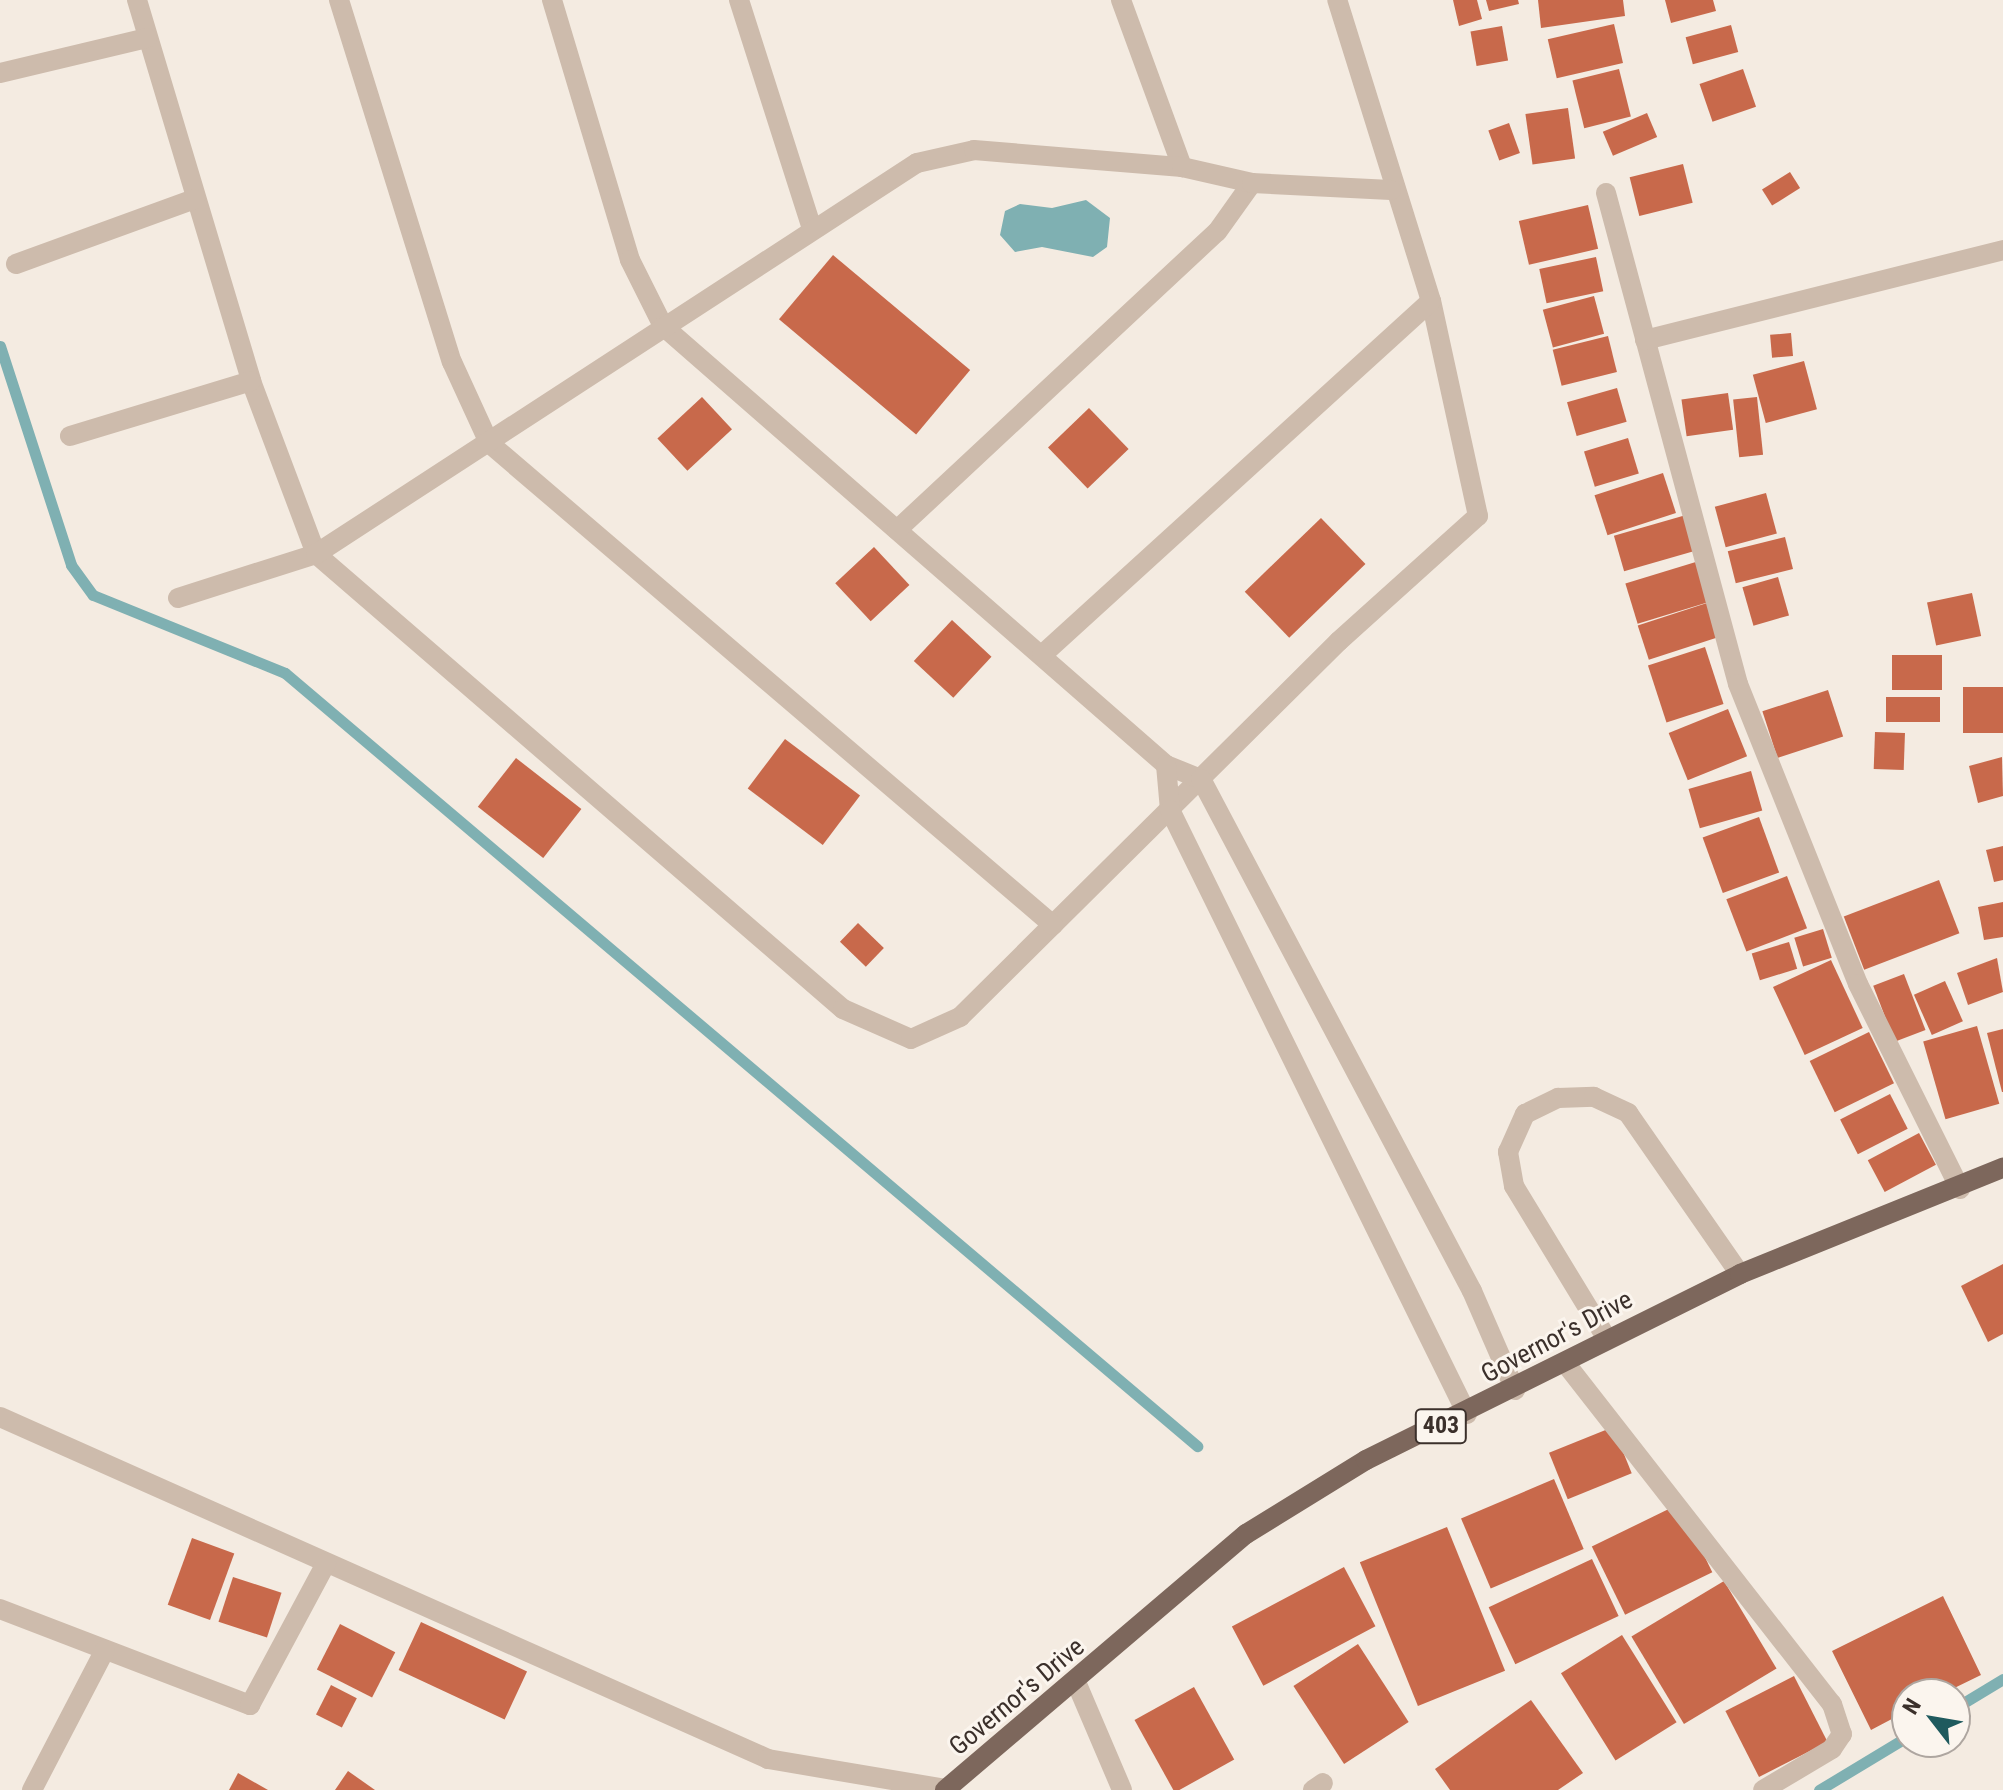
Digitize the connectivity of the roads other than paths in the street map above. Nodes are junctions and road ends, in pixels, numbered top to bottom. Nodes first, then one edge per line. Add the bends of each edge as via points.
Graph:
1 (137, 0) edge
2 (339, 0) edge
3 (552, 0) edge
4 (739, 0) edge
5 (1121, 0) edge
6 (1337, 0) edge
7 (147, 38) junction
8 (0, 73) edge
9 (1182, 167) junction
10 (1252, 183) junction
11 (1391, 190) junction
12 (1606, 193) dead end
13 (195, 199) junction
14 (811, 226) junction
15 (2003, 250) edge
16 (16, 264) dead end
17 (1431, 301) junction
18 (663, 326) junction
19 (1645, 340) junction
20 (251, 381) junction
21 (70, 436) dead end
22 (489, 443) junction
23 (897, 530) junction
24 (316, 554) junction
25 (178, 598) dead end
26 (1042, 655) junction
27 (1166, 765) junction
28 (1201, 779) junction
29 (1170, 810) junction
30 (1053, 925) junction
31 (2003, 1168) edge
32 (1960, 1189) junction
33 (1740, 1274) junction
34 (1607, 1339) junction
35 (1566, 1364) junction
36 (1515, 1390) junction
37 (1467, 1414) junction
38 (0, 1417) edge
39 (326, 1563) junction
40 (0, 1609) edge
41 (105, 1650) junction
42 (1076, 1682) junction
43 (32, 1790) edge
44 (945, 1790) edge
45 (1122, 1790) edge
46 (1763, 1790) edge

1 - 7 street
2 - 22 street via 452,362
3 - 18 street via 630,260
4 - 14 street
5 - 9 street
6 - 11 street
7 - 8 street
7 - 13 street
9 - 10 street
9 - 14 street via 974,150 917,163
10 - 11 street
10 - 23 street via 1217,232
11 - 17 street
12 - 19 street
13 - 16 street
13 - 20 street
14 - 18 street
15 - 19 street
17 - 26 street
17 - 28 street via 1478,516
18 - 22 street
18 - 23 street
19 - 32 street via 1738,684 1858,984
20 - 21 street
20 - 24 street
22 - 24 street
22 - 30 street
23 - 26 street
24 - 25 street
24 - 30 street via 843,1009 911,1039 960,1017
26 - 27 street
27 - 28 street
27 - 29 street
28 - 29 street
28 - 36 street via 1472,1291
29 - 30 street
29 - 37 street
31 - 32 main road, Governor's Drive / 403
32 - 33 main road, Governor's Drive / 403
33 - 34 main road, Governor's Drive / 403
33 - 34 street via 1628,1113 1594,1097 1558,1098 1525,1114 1508,1152 1514,1186
34 - 35 main road, Governor's Drive / 403
35 - 36 main road, Governor's Drive / 403
35 - 46 street via 1832,1704 1842,1734 1832,1749
36 - 37 main road, Governor's Drive / 403
37 - 42 main road, Governor's Drive / 403 via 1366,1460 1246,1534
38 - 39 street
39 - 41 street via 250,1705
39 - 44 street via 768,1759
40 - 41 street
41 - 43 street
42 - 44 main road, Governor's Drive / 403
42 - 45 street

